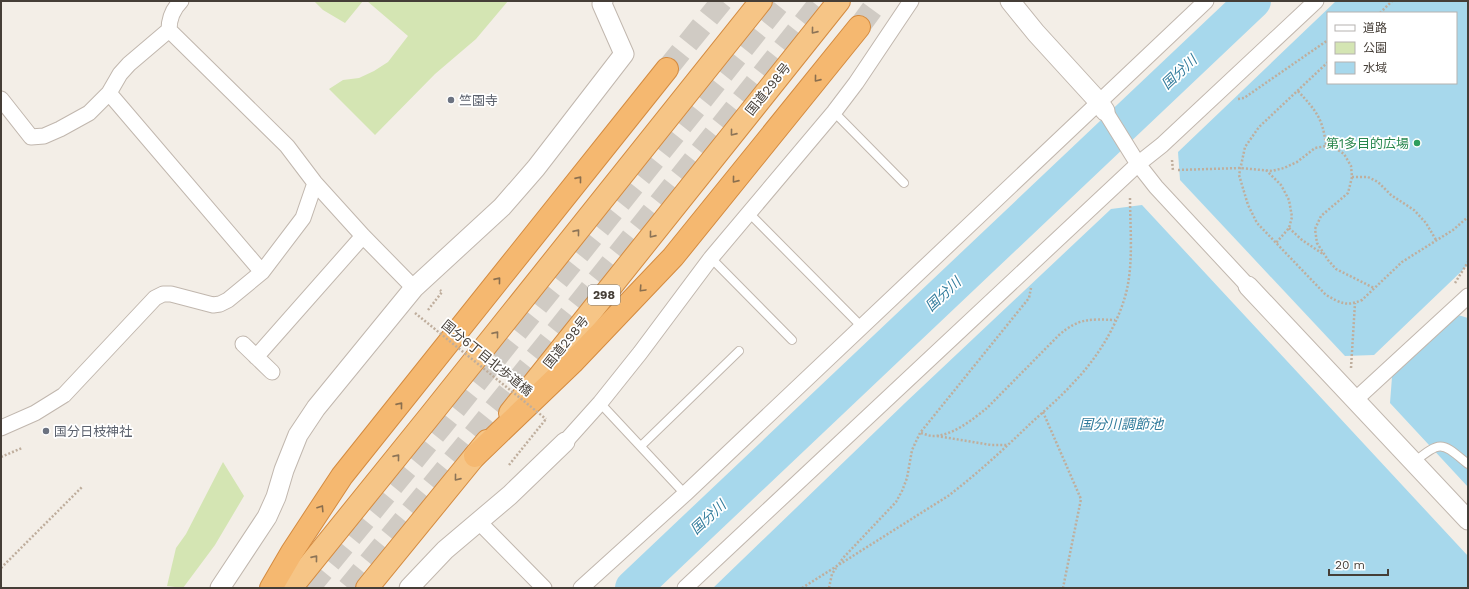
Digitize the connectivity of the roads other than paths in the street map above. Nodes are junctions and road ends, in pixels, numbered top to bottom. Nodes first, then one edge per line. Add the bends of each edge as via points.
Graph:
1 (181, 1) edge
2 (603, 1) edge
3 (761, 1) edge
4 (839, 1) edge
5 (911, 1) edge
6 (1010, 1) edge
7 (1206, 1) edge
8 (1316, 1) edge
9 (859, 27) tunnel mouth
10 (169, 30) junction
11 (667, 69) tunnel mouth
12 (109, 93) junction
13 (1, 99) edge
14 (1102, 106) junction
15 (834, 112) junction
16 (1138, 164) junction
17 (315, 183) junction
18 (904, 183) dead end
19 (749, 214) junction
20 (363, 236) junction
21 (711, 258) junction
22 (262, 272) junction
23 (1248, 286) joint
24 (414, 288) junction
25 (1468, 296) edge
26 (862, 327) junction
27 (792, 340) dead end
28 (243, 344) dead end
29 (739, 351) dead end
30 (256, 357) junction
31 (272, 372) dead end
32 (1355, 400) junction
33 (600, 403) junction
34 (1, 428) edge
35 (565, 442) joint
36 (641, 446) junction
37 (475, 456) junction
38 (1414, 462) junction
39 (1468, 464) edge
40 (686, 494) junction
41 (1468, 520) edge
42 (479, 522) junction
43 (220, 588) edge
44 (271, 588) edge
45 (291, 588) edge
46 (367, 588) edge
47 (409, 588) edge
48 (544, 588) edge
49 (581, 588) edge
50 (685, 588) edge

1 - 10 street via 174,8
2 - 24 street via 602,4 624,54 536,168 502,207
45 -> 3 highway
4 -> 37 highway, 国道298号 / 298
5 - 15 street
6 - 14 street
7 - 14 street
8 - 16 street via 1162,145
9 -> 37 highway via 673,256 574,361
10 - 12 street via 120,74
10 - 17 street via 287,146
44 -> 11 highway via 342,476
12 - 13 street via 89,113 44,136 31,137
12 - 22 street
14 - 16 street
14 - 26 street
15 - 18 lane
15 - 19 street
16 - 23 street via 1156,187
16 - 50 street
17 - 20 street
17 - 22 street via 303,218
19 - 21 street
19 - 26 lane
20 - 24 street
20 - 30 street
21 - 27 lane
21 - 33 street
22 - 34 street via 220,304 213,305 172,294 163,294 155,298 64,395 35,413
23 - 32 street
24 - 43 street via 316,408 298,435 268,517
25 - 32 street
26 - 40 street
28 - 30 street
29 - 36 lane
30 - 31 street
32 - 38 street
33 - 35 street
33 - 36 lane
35 - 42 street
36 - 40 lane
37 -> 46 highway, 国道298号 / 298
38 - 39 lane via 1432,448 1442,446 1449,448
38 - 41 street
40 - 49 street
42 - 47 street via 445,550
42 - 48 street

